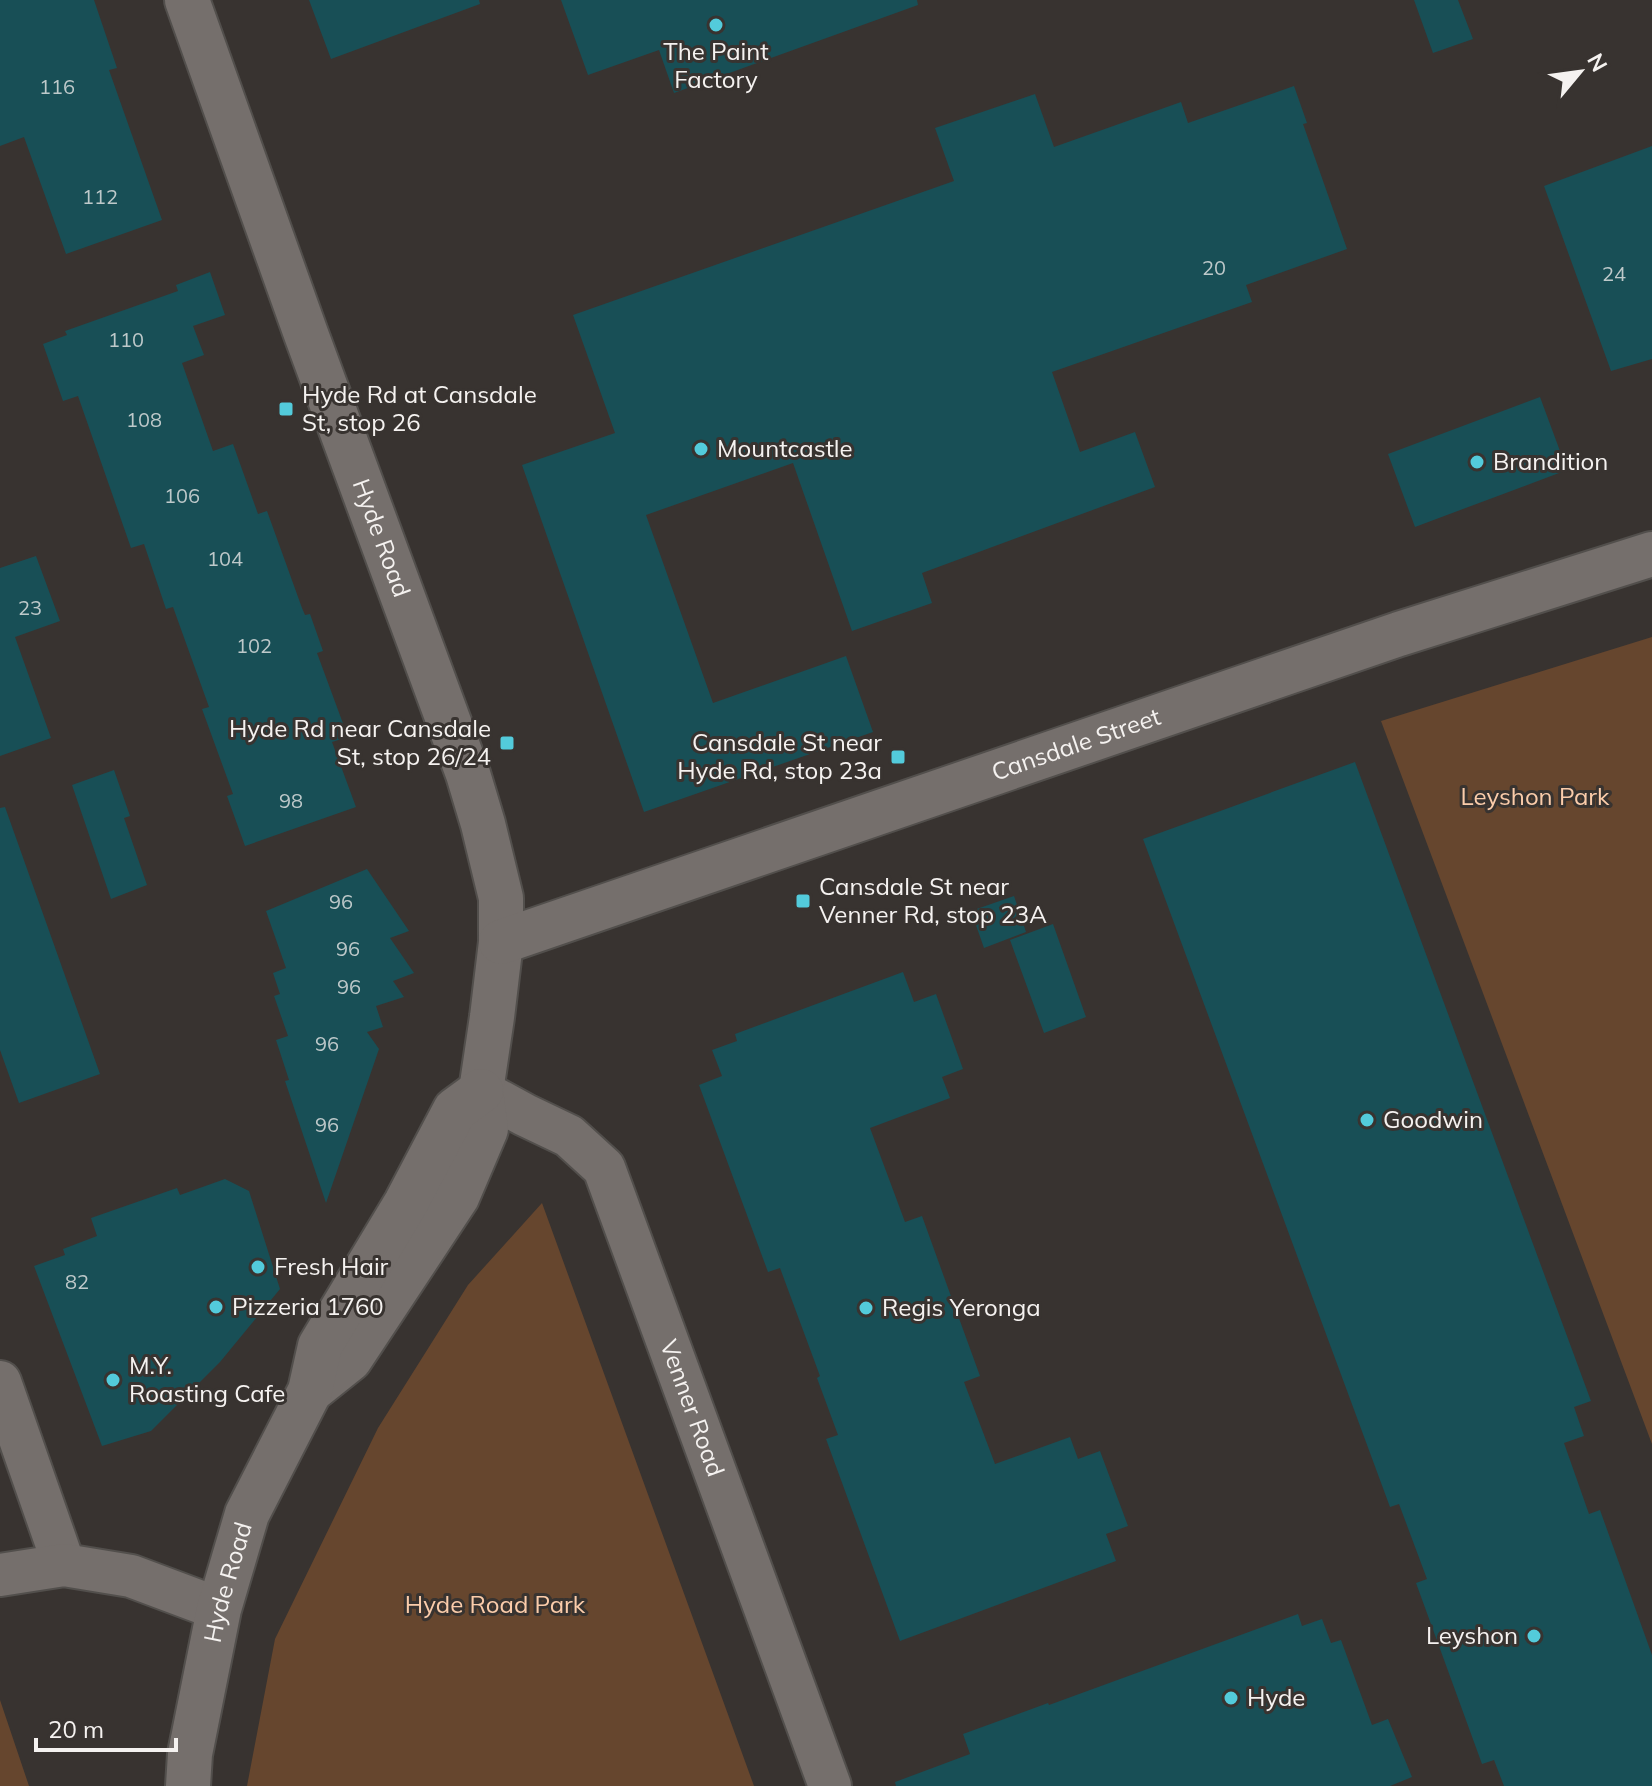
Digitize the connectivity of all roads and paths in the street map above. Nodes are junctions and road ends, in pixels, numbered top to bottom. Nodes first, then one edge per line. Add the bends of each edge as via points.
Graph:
1 (187, 0) edge
2 (1652, 554) edge
3 (501, 942) junction
4 (481, 1091) junction
5 (0, 1382) edge
6 (64, 1565) junction
7 (0, 1575) edge
8 (219, 1609) junction
9 (188, 1786) edge
10 (830, 1786) edge

1 - 3 street, Hyde Road via 468,774 501,898
2 - 3 street, Cansdale Street via 1399,634
3 - 4 street, Hyde Road
4 - 8 street, Hyde Road via 486,1129 457,1197 350,1359 310,1391 247,1514
4 - 10 street, Venner Road via 569,1136 604,1168
5 - 6 street
6 - 7 street
6 - 8 street via 131,1576
8 - 9 street, Hyde Road

